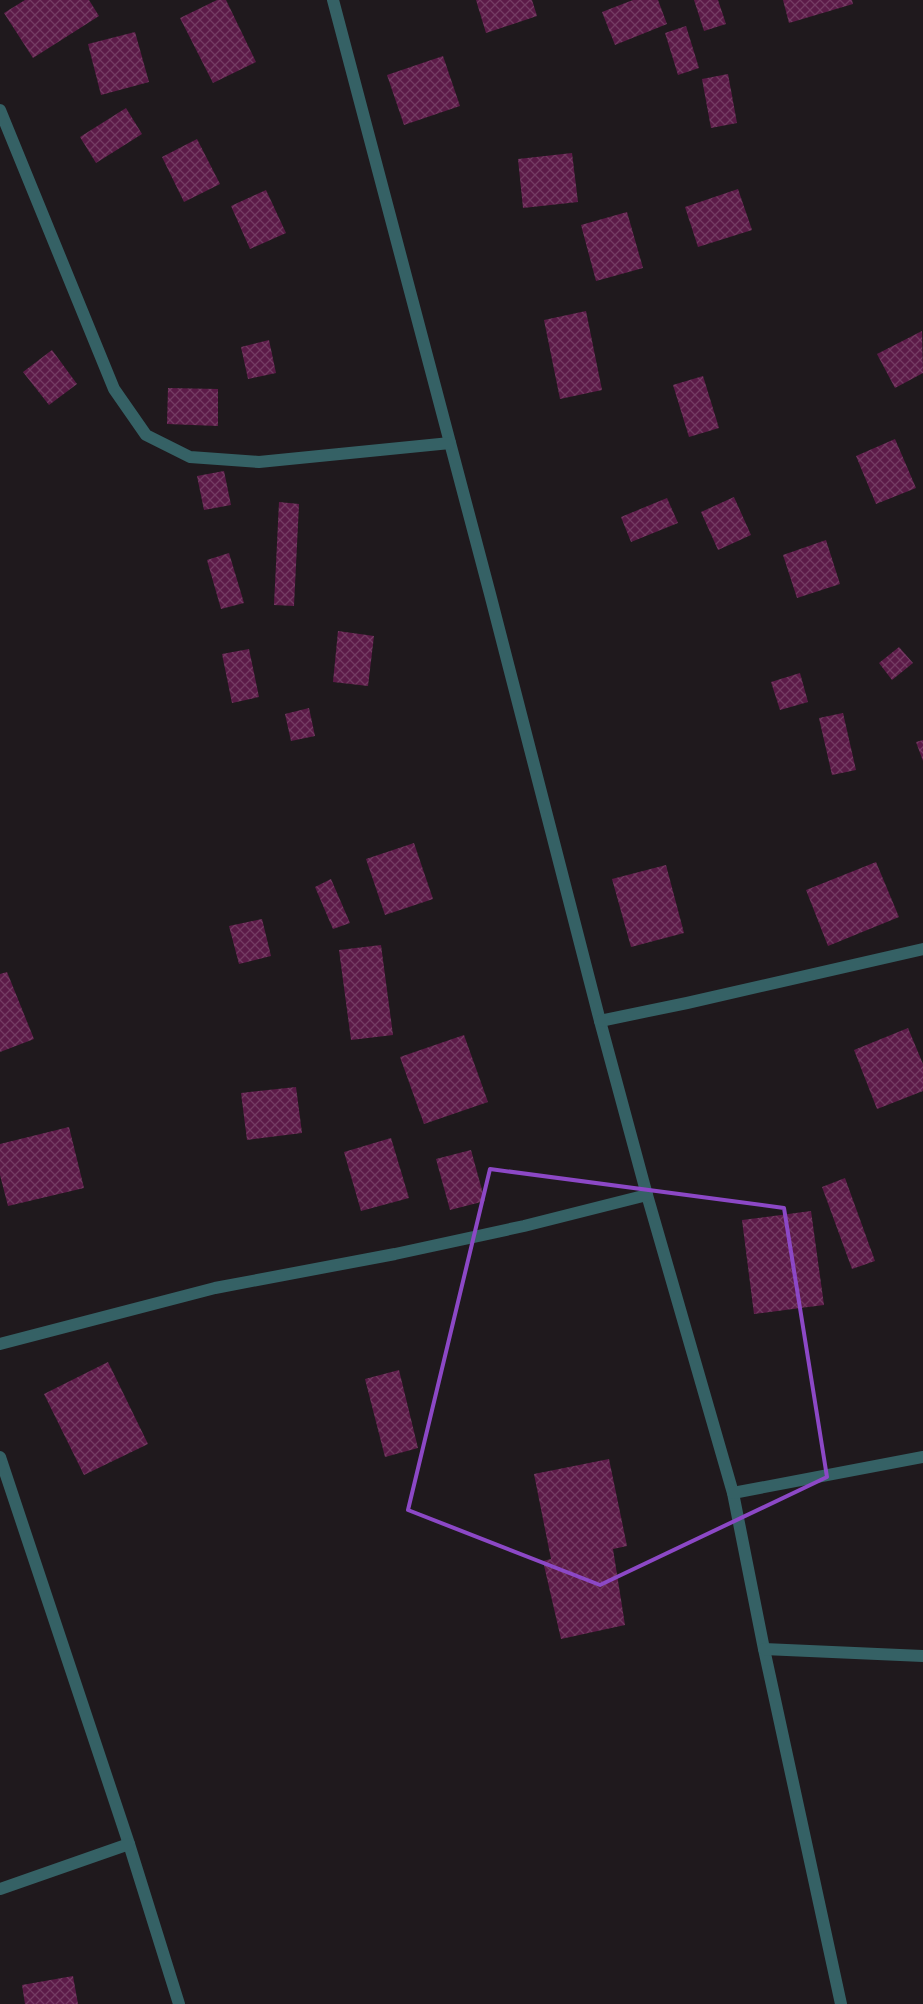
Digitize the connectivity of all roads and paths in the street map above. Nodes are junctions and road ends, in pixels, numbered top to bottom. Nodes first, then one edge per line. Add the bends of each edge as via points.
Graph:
1 (333, 0) edge
2 (0, 110) edge
3 (450, 442) junction
4 (923, 949) edge
5 (600, 1021) junction
6 (647, 1194) junction
7 (0, 1344) edge
8 (0, 1457) edge
9 (923, 1457) edge
10 (733, 1493) junction
11 (764, 1649) junction
12 (923, 1656) edge
13 (129, 1844) junction
14 (0, 1889) edge
15 (179, 2004) edge
16 (841, 2004) edge

1 - 3 street
2 - 3 street via 114,389 146,435 190,457 259,462
3 - 5 street
4 - 5 street
5 - 6 street
6 - 7 street via 524,1226 215,1288
6 - 10 street
8 - 13 street
9 - 10 street
10 - 11 street
11 - 12 street
11 - 16 street
13 - 14 street
13 - 15 street

